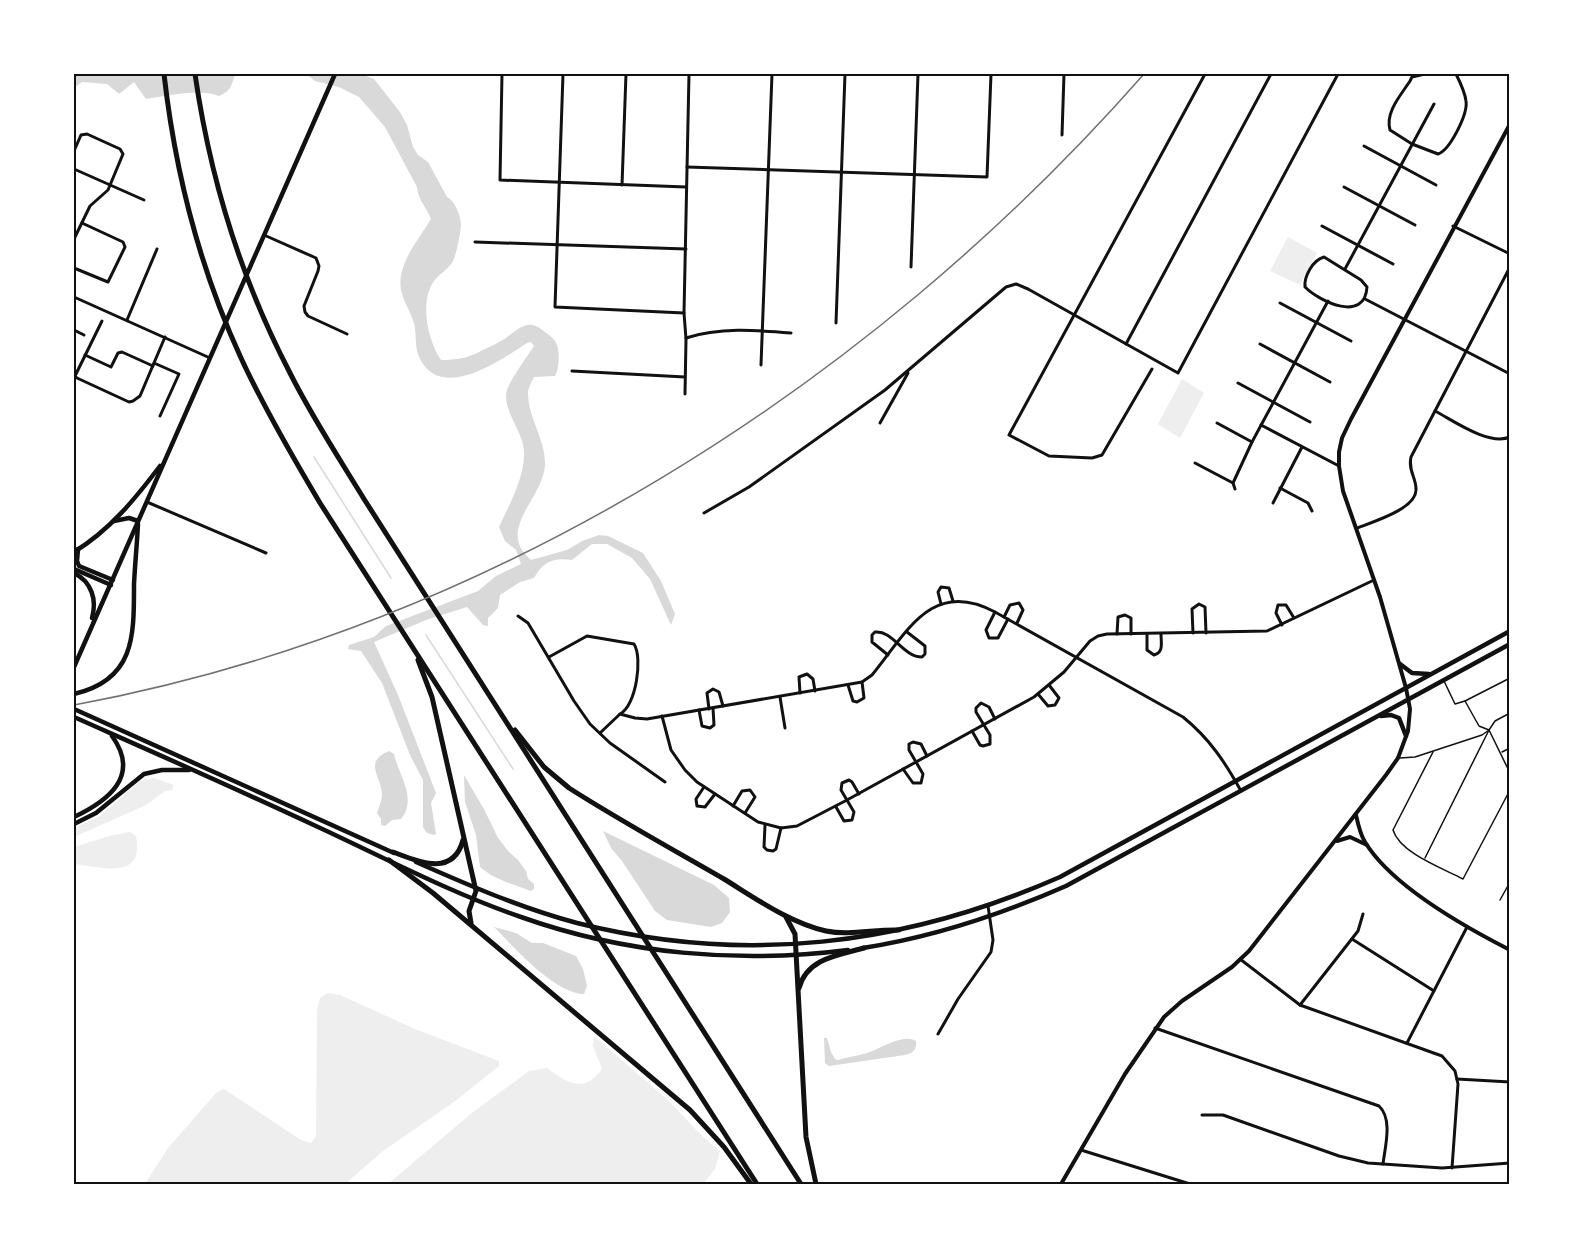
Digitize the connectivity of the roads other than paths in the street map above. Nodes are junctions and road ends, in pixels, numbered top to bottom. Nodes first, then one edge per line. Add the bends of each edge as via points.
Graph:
1 (164, 74) edge
2 (195, 74) edge
3 (335, 74) edge
4 (502, 74) edge
5 (563, 74) edge
6 (626, 74) edge
7 (689, 74) edge
8 (772, 74) edge
9 (845, 74) edge
10 (918, 74) edge
11 (991, 74) edge
12 (1064, 74) edge
13 (1205, 74) edge
14 (1271, 74) edge
15 (1338, 74) edge
16 (1425, 74) edge
17 (1456, 74) edge
18 (1434, 104) dead end
19 (1509, 124) edge
20 (1062, 135) dead end
21 (1412, 144) junction
22 (1364, 147) dead end
23 (74, 151) edge
24 (1400, 166) junction
25 (687, 167) junction
26 (74, 169) edge
27 (770, 169) junction
28 (842, 172) junction
29 (914, 175) junction
30 (560, 182) junction
31 (109, 185) junction
32 (622, 185) junction
33 (1436, 185) dead end
34 (686, 187) junction
35 (1344, 187) dead end
36 (144, 201) dead end
37 (1379, 206) junction
38 (82, 223) junction
39 (1415, 225) dead end
40 (1322, 226) dead end
41 (1453, 226) junction
42 (264, 235) junction
43 (74, 239) edge
44 (475, 242) dead end
45 (557, 245) junction
46 (1358, 246) junction
47 (157, 249) dead end
48 (686, 249) junction
49 (1509, 254) edge
50 (1393, 264) dead end
51 (911, 267) dead end
52 (1509, 267) edge
53 (74, 268) edge
54 (1345, 269) junction
55 (74, 297) edge
56 (1365, 299) junction
57 (1328, 301) junction
58 (1280, 303) dead end
59 (684, 313) junction
60 (1074, 315) junction
61 (1404, 318) junction
62 (127, 320) junction
63 (102, 321) dead end
64 (836, 323) dead end
65 (1316, 323) junction
66 (74, 330) edge
67 (762, 330) junction
68 (791, 333) dead end
69 (347, 334) dead end
70 (84, 335) dead end
71 (165, 337) junction
72 (686, 339) junction
73 (1351, 341) dead end
74 (1126, 345) junction
75 (1260, 345) dead end
76 (1467, 352) junction
77 (85, 355) junction
78 (210, 358) junction
79 (1295, 363) junction
80 (154, 364) junction
81 (761, 365) dead end
82 (910, 369) junction
83 (1152, 369) dead end
84 (572, 371) dead end
85 (1509, 374) edge
86 (685, 377) junction
87 (1330, 382) dead end
88 (1238, 383) dead end
89 (685, 394) dead end
90 (1274, 402) junction
91 (1435, 411) junction
92 (160, 416) dead end
93 (1310, 422) dead end
94 (880, 423) dead end
95 (1217, 423) dead end
96 (1262, 425) junction
97 (1509, 437) edge
98 (1252, 442) junction
99 (1302, 447) junction
100 (166, 459) junction
101 (1195, 463) dead end
102 (1339, 466) junction
103 (1233, 483) junction
104 (1280, 488) junction
105 (1235, 489) dead end
106 (147, 502) junction
107 (1273, 503) dead end
108 (1312, 511) dead end
109 (704, 513) dead end
110 (114, 521) junction
111 (138, 521) junction
112 (1357, 528) junction
113 (76, 550) edge
114 (266, 553) dead end
115 (76, 566) edge
116 (74, 571) edge
117 (113, 580) junction
118 (1374, 580) junction
119 (111, 585) junction
120 (953, 601) junction
121 (941, 603) junction
122 (995, 612) junction
123 (518, 615) dead end
124 (1004, 617) junction
125 (1008, 619) junction
126 (1294, 619) junction
127 (1016, 624) junction
128 (1281, 625) junction
129 (1509, 631) edge
130 (88, 632) junction
131 (907, 632) junction
132 (1161, 633) junction
133 (1193, 633) junction
134 (1206, 633) junction
135 (1117, 634) junction
136 (1131, 634) junction
137 (1147, 634) junction
138 (897, 644) junction
139 (1509, 644) edge
140 (413, 648) junction
141 (888, 656) junction
142 (549, 657) junction
143 (1077, 657) junction
144 (1400, 664) junction
145 (74, 667) edge
146 (1432, 674) junction
147 (1509, 678) edge
148 (1443, 680) junction
149 (862, 682) junction
150 (848, 685) junction
151 (1049, 685) junction
152 (1406, 688) junction
153 (815, 691) junction
154 (800, 693) junction
155 (75, 694) edge
156 (1038, 694) junction
157 (780, 697) junction
158 (1409, 699) junction
159 (1465, 701) junction
160 (497, 706) junction
161 (723, 706) junction
162 (711, 708) junction
163 (74, 709) edge
164 (699, 710) junction
165 (1509, 713) edge
166 (620, 714) junction
167 (662, 716) junction
168 (1378, 716) junction
169 (74, 717) edge
170 (995, 719) junction
171 (983, 725) junction
172 (785, 728) dead end
173 (1490, 730) junction
174 (972, 732) junction
175 (600, 733) junction
176 (111, 734) junction
177 (1406, 736) junction
178 (1509, 748) edge
179 (1433, 752) junction
180 (1501, 753) junction
181 (927, 756) junction
182 (1398, 758) junction
183 (916, 762) junction
184 (903, 769) junction
185 (195, 771) junction
186 (1509, 773) edge
187 (665, 782) dead end
188 (1236, 782) junction
189 (704, 787) junction
190 (1509, 790) edge
191 (1241, 791) junction
192 (715, 794) junction
193 (859, 794) junction
194 (847, 800) junction
195 (734, 806) junction
196 (836, 807) junction
197 (745, 813) junction
198 (1356, 815) junction
199 (74, 817) edge
200 (74, 824) edge
201 (765, 824) junction
202 (332, 825) junction
203 (781, 828) junction
204 (328, 832) junction
205 (463, 836) junction
206 (1336, 841) junction
207 (1367, 845) junction
208 (393, 852) junction
209 (1424, 859) junction
210 (388, 860) junction
211 (1509, 882) edge
212 (474, 888) junction
213 (474, 899) junction
214 (1500, 900) dead end
215 (988, 906) junction
216 (778, 911) junction
217 (1363, 914) dead end
218 (989, 917) junction
219 (473, 926) junction
220 (1467, 927) junction
221 (899, 930) junction
222 (1352, 939) junction
223 (795, 944) junction
224 (864, 948) junction
225 (1509, 950) edge
226 (796, 955) junction
227 (1240, 959) junction
228 (1434, 991) junction
229 (798, 992) junction
230 (1300, 1005) junction
231 (1155, 1028) junction
232 (938, 1034) dead end
233 (1407, 1043) junction
234 (1457, 1079) junction
235 (1509, 1082) edge
236 (1202, 1115) dead end
237 (1081, 1149) junction
238 (1509, 1163) edge
239 (1383, 1164) junction
240 (1452, 1168) junction
241 (751, 1185) edge
242 (757, 1185) edge
243 (801, 1185) edge
244 (816, 1185) edge
245 (1061, 1185) edge
246 (1190, 1185) edge

1 - 140 highway via 190,214 241,358 320,503
2 - 160 highway via 213,169 234,242 277,348 307,405
3 - 42 main road
4 - 30 street via 500,180
5 - 30 street
6 - 32 street
7 - 25 street
8 - 27 street
9 - 28 street
10 - 29 street
11 - 29 street via 987,177
12 - 20 street
13 - 60 street
14 - 74 street
15 - 74 street via 1178,373
16 - 21 street via 1412,77 1389,118 1389,130
17 - 21 street via 1466,102 1465,115 1445,150 1438,154
18 - 21 street
19 - 41 main road
21 - 24 street
22 - 24 street
23 - 31 street via 81,135 87,134 120,149 123,154
24 - 33 street
24 - 37 street
25 - 27 street
25 - 34 street
26 - 31 street
27 - 28 street
27 - 67 street
28 - 29 street
28 - 64 street
29 - 51 street
30 - 32 street
30 - 45 street
31 - 36 street
31 - 38 street via 90,206
32 - 34 street
34 - 48 street
35 - 37 street
37 - 39 street
37 - 46 street
38 - 43 street
38 - 53 street via 123,242 125,247 108,282
40 - 46 street
41 - 49 street
41 - 61 main road
42 - 69 street via 316,258 318,271 304,312
42 - 78 main road
44 - 45 street
45 - 48 street
45 - 59 street via 555,307
46 - 50 street
46 - 54 street
47 - 62 street
48 - 59 street
52 - 76 street
54 - 56 street via 1367,287
54 - 57 street via 1324,257 1314,262 1305,287
55 - 62 street
56 - 57 street via 1351,308
56 - 61 street
57 - 65 street
58 - 65 street
59 - 72 street
60 - 74 street
60 - 82 street via 1021,286 1006,287
60 - 83 street via 1009,435 1049,456 1102,455
61 - 76 street
61 - 102 main road via 1342,438
62 - 71 street
63 - 77 street
65 - 73 street
65 - 79 street
66 - 70 street
67 - 68 street
67 - 72 street via 709,331
67 - 81 street
71 - 78 street
71 - 80 street
72 - 86 street
75 - 79 street
76 - 85 street
76 - 91 street
77 - 80 street via 111,367 122,352
77 - 80 street via 77,378 129,402 140,396
78 - 100 main road
79 - 87 street
79 - 90 street
80 - 92 street via 179,374
82 - 94 street
82 - 109 street via 757,481
84 - 86 street
86 - 89 street
88 - 90 street
90 - 93 street
90 - 96 street
91 - 97 street via 1485,437
91 - 112 street via 1411,457 1416,490 1412,501
95 - 98 street
96 - 98 street
96 - 99 street
98 - 103 street
99 - 102 street
99 - 104 street
100 - 106 main road
100 - 110 main road
101 - 103 street
102 - 112 main road via 1343,491
103 - 105 street
104 - 107 street
104 - 108 street via 1308,503
106 - 111 main road
106 - 114 street
110 - 111 main road
110 - 113 main road
111 - 117 main road
111 - 155 main road via 131,643 111,676 98,686
112 - 118 main road
113 - 115 main road
115 - 117 main road
116 - 119 main road
116 - 130 main road via 94,598
117 - 119 main road
118 - 126 street
118 - 144 main road
119 - 130 main road
120 - 121 street
120 - 121 street via 949,588 941,587
120 - 122 street via 978,603
121 - 131 street via 927,610
122 - 124 street
122 - 125 street via 986,630 989,638 998,638
123 - 142 street via 528,623
124 - 125 street
124 - 127 street via 1010,605 1019,603 1023,610
125 - 127 street
126 - 128 street
126 - 128 street via 1286,605 1278,605 1276,613
127 - 143 street
128 - 134 street via 1267,632
129 - 146 main road
130 - 145 main road
131 - 138 street
131 - 138 street via 925,646 925,654 917,657
132 - 133 street
132 - 137 street
132 - 137 street via 1161,649 1154,655 1147,650
133 - 134 street
133 - 134 street via 1192,609 1199,604 1206,609
135 - 136 street
135 - 136 street via 1118,617 1125,615 1131,618
135 - 143 street via 1098,636
136 - 137 street
138 - 141 street
138 - 141 street via 879,631 872,635 872,642
139 - 148 main road
140 - 205 highway via 432,697
140 - 242 highway
141 - 149 street
142 - 166 street via 587,636 634,644 638,659 633,698
142 - 175 street via 579,710
143 - 151 street
143 - 188 street via 1183,717 1217,750
144 - 146 main road via 1412,673
144 - 152 main road
146 - 152 main road
147 - 159 lane
148 - 158 main road
148 - 159 lane via 1455,704
149 - 150 street
149 - 150 street via 864,698 857,702
150 - 153 street
151 - 156 street
151 - 156 street via 1059,698 1055,705 1048,706
152 - 158 main road
152 - 188 main road
153 - 154 street
153 - 154 street via 813,679 807,674 799,677
154 - 157 street
156 - 170 street
157 - 161 street
157 - 172 street
158 - 168 main road
158 - 177 main road
159 - 173 lane via 1479,726
160 - 216 highway via 544,767 569,788
160 - 243 highway
161 - 162 street
161 - 162 street via 721,695 712,689 707,693
162 - 164 street
162 - 164 street via 715,721 710,728 702,726
163 - 202 main road
164 - 167 street
165 - 173 lane via 1492,724
166 - 167 street via 643,719
166 - 175 street
167 - 189 street via 676,759
168 - 177 main road via 1399,718
168 - 191 main road
169 - 176 main road
170 - 171 street
170 - 171 street via 989,707 981,703 976,711
171 - 174 street
171 - 174 street via 991,740 987,746 980,745
173 - 179 lane
173 - 180 lane
173 - 209 lane
174 - 181 street
175 - 187 street
176 - 185 main road
176 - 199 main road via 123,758 120,781 103,801
177 - 182 main road
178 - 180 lane
179 - 182 lane
179 - 209 lane via 1393,830 1410,852
180 - 186 lane
181 - 183 street
181 - 183 street via 921,744 913,742 908,747
182 - 198 main road
183 - 184 street
183 - 184 street via 922,774 921,783 910,781
184 - 193 street
185 - 200 main road via 172,769 144,774 96,813
185 - 204 main road
188 - 191 street
188 - 215 main road via 1060,877
189 - 192 street
189 - 192 street via 696,799 697,806 705,807
190 - 209 lane via 1463,879
191 - 218 main road via 1066,886
192 - 195 street
193 - 194 street
193 - 194 street via 852,782 844,781 841,787
194 - 196 street
194 - 196 street via 854,812 852,820 844,821
195 - 197 street
195 - 197 street via 742,791 750,790 755,797
196 - 203 street via 797,826
197 - 201 street
198 - 206 main road
198 - 207 main road
201 - 203 street
201 - 203 street via 767,850 776,849
202 - 204 street
202 - 208 main road
204 - 210 main road
205 - 208 highway via 459,850 442,863 423,862
205 - 212 highway
206 - 207 main road via 1350,837
206 - 227 main road
207 - 220 main road via 1395,876
208 - 212 main road
210 - 213 main road
210 - 219 highway
211 - 214 lane
212 - 213 highway
212 - 223 main road via 566,920 631,934 729,945
213 - 219 highway via 469,915
213 - 226 main road via 555,928 620,943 688,953
215 - 218 street
215 - 221 main road
216 - 221 highway via 828,932
216 - 223 highway via 789,920
217 - 222 street
218 - 224 main road via 938,933
218 - 232 street via 991,952
219 - 241 highway via 690,1110 724,1147
220 - 225 main road
220 - 228 street
221 - 223 main road
222 - 228 street
222 - 230 street
223 - 226 highway
224 - 226 main road
224 - 229 highway via 817,962 803,977
226 - 229 highway
227 - 230 street
227 - 231 main road via 1176,1005
228 - 233 street
229 - 244 highway via 806,1137
230 - 233 street
231 - 237 main road
231 - 239 street via 1378,1106 1387,1120
233 - 234 street via 1442,1056
234 - 235 street
234 - 240 street
236 - 239 street via 1223,1116 1356,1161
237 - 245 main road
237 - 246 street
238 - 240 street
239 - 240 street

